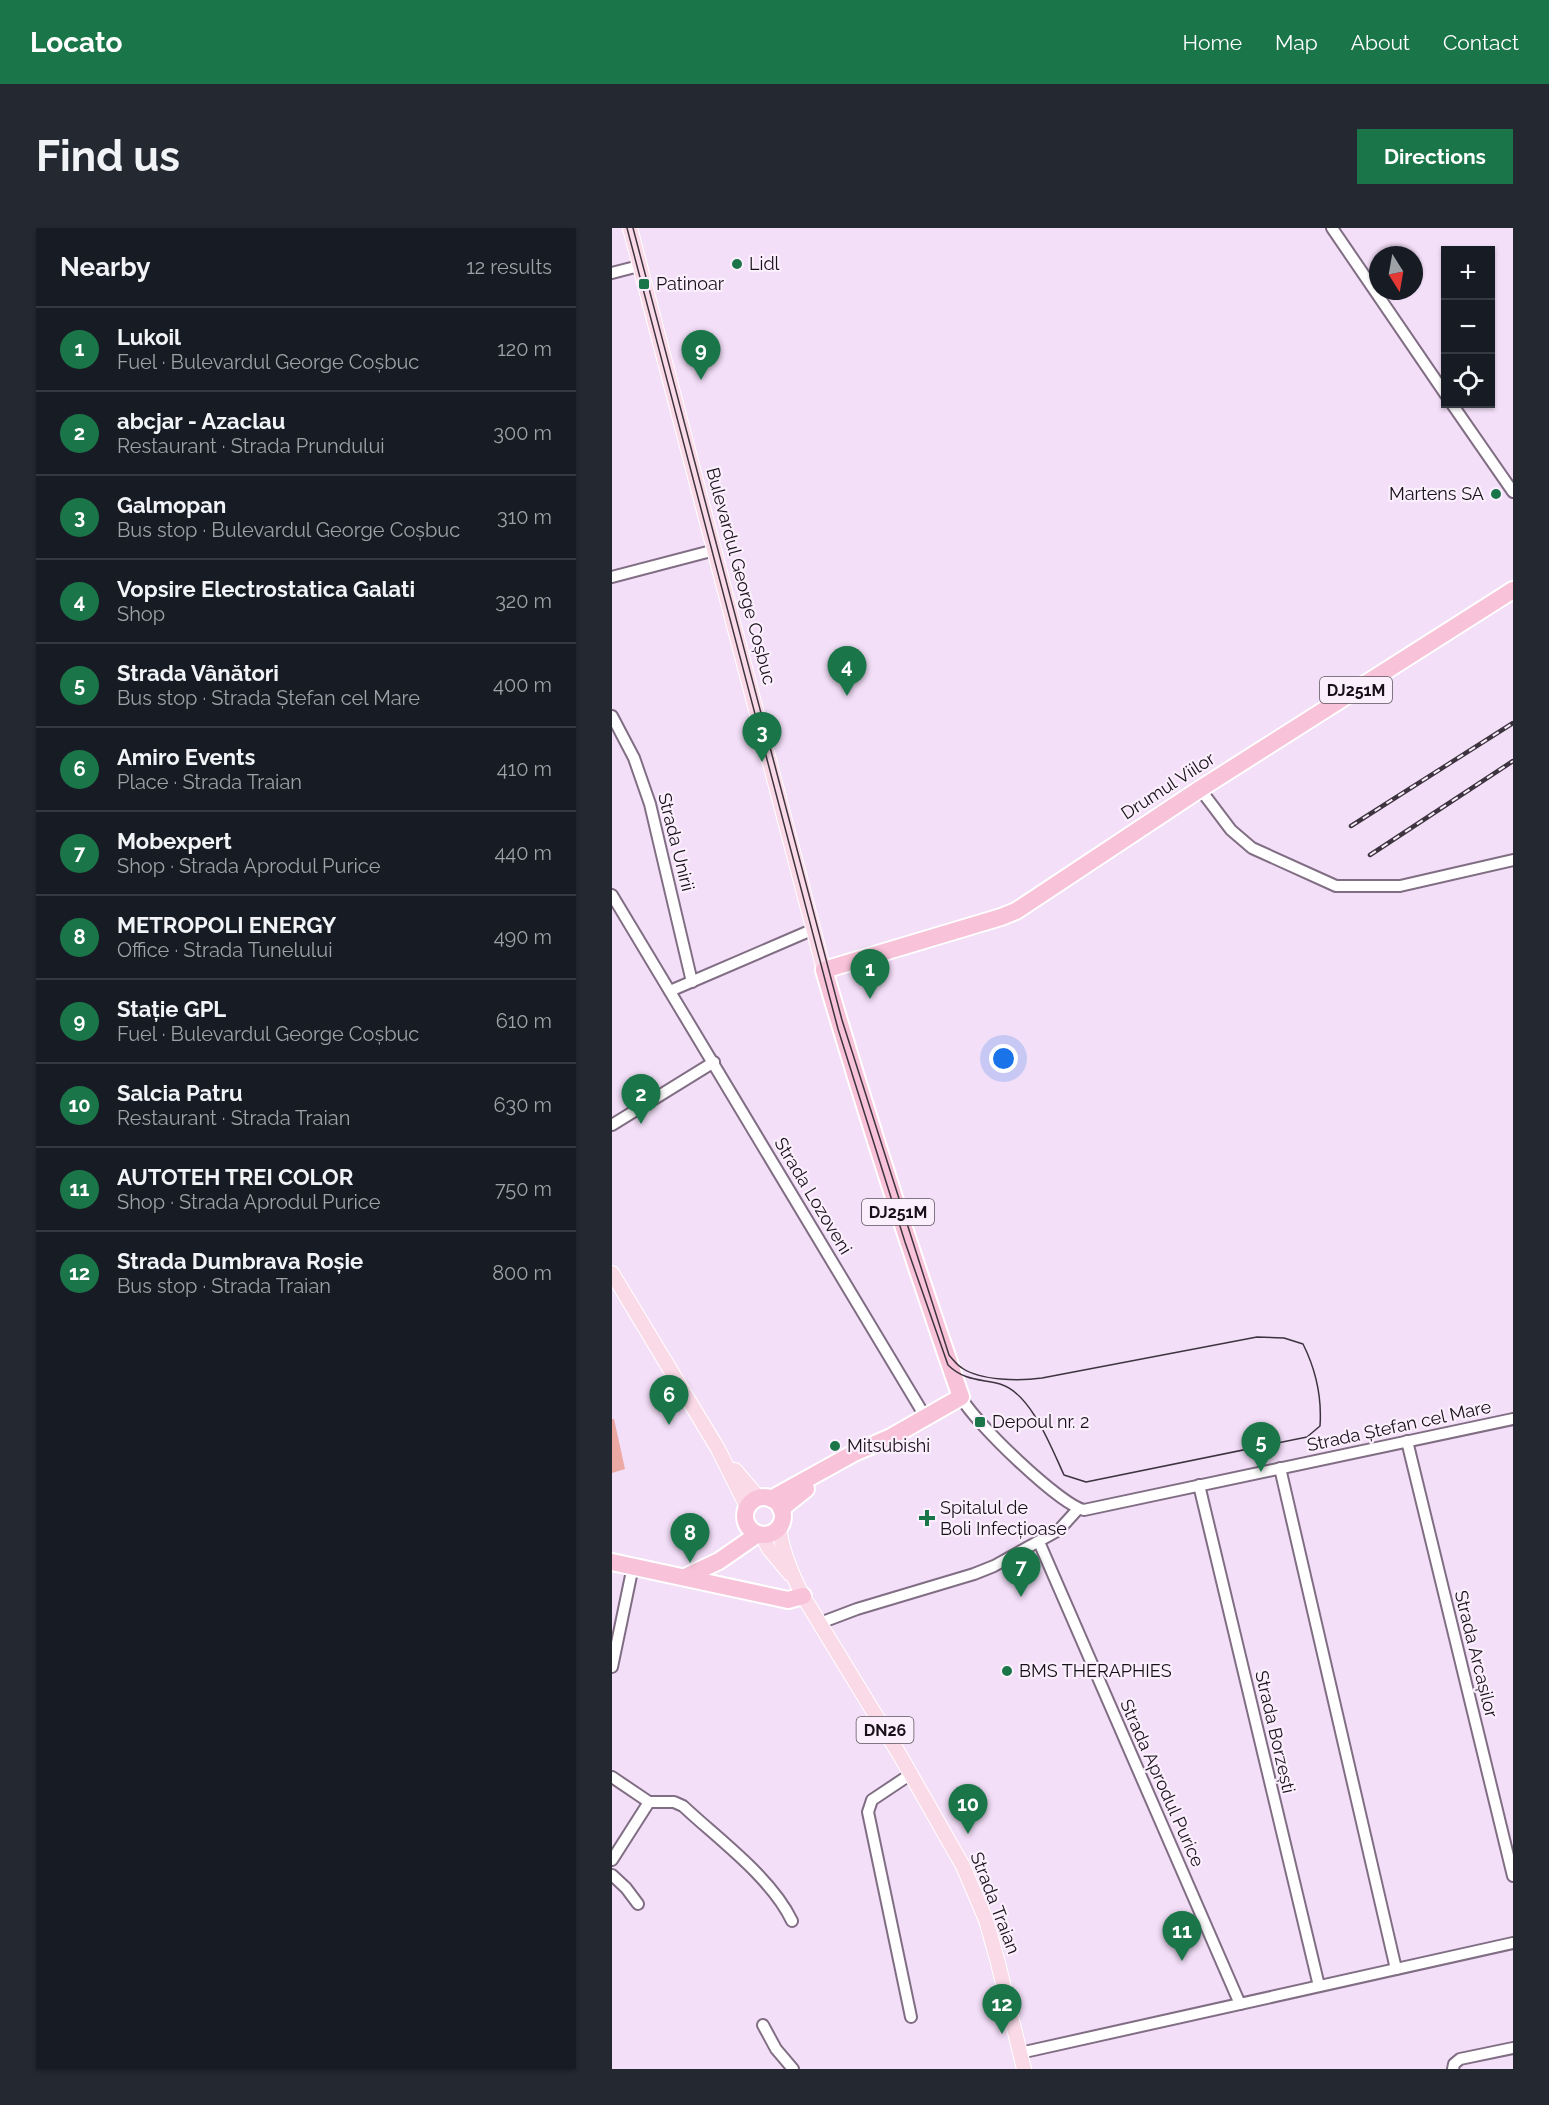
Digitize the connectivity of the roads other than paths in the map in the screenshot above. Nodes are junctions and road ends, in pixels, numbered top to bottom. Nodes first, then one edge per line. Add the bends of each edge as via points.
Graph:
1 (630, 228) edge
2 (1332, 228) edge
3 (639, 266) junction
4 (612, 273) edge
5 (1441, 388) edge
6 (1455, 408) edge
7 (1513, 492) edge
8 (714, 550) junction
9 (612, 577) edge
10 (1513, 590) edge
11 (612, 716) edge
12 (1200, 789) junction
13 (1513, 860) edge
14 (612, 895) edge
15 (814, 928) junction
16 (824, 970) junction
17 (692, 982) junction
18 (670, 992) junction
19 (714, 1062) junction
20 (612, 1125) edge
21 (612, 1273) edge
22 (961, 1397) junction
23 (926, 1418) junction
24 (1513, 1419) edge
25 (1407, 1441) junction
26 (1280, 1468) junction
27 (1199, 1485) junction
28 (765, 1503) junction
29 (1077, 1509) junction
30 (778, 1527) junction
31 (755, 1531) junction
32 (1039, 1542) junction
33 (612, 1562) edge
34 (633, 1566) junction
35 (793, 1576) junction
36 (685, 1577) junction
37 (803, 1596) junction
38 (820, 1623) junction
39 (612, 1667) edge
40 (911, 1774) junction
41 (612, 1777) edge
42 (649, 1802) junction
43 (612, 1860) edge
44 (612, 1875) edge
45 (1513, 1876) edge
46 (638, 1904) dead end
47 (792, 1921) dead end
48 (1513, 1942) edge
49 (1396, 1969) junction
50 (1319, 1986) junction
51 (1240, 2004) junction
52 (911, 2017) dead end
53 (763, 2025) dead end
54 (1513, 2048) edge
55 (1020, 2054) junction
56 (793, 2069) edge
57 (1024, 2069) edge
58 (1453, 2069) edge

1 - 3 main road, Bulevardul George Coșbuc
2 - 5 street
3 - 4 street
3 - 8 main road, Bulevardul George Coșbuc
6 - 7 street
8 - 9 street
8 - 15 main road, Bulevardul George Coșbuc
10 - 12 highway, Drumul Viilor / DJ251M
11 - 17 street, Strada Unirii via 634,758 650,804
12 - 13 street via 1231,830 1252,848 1336,886 1400,886
12 - 16 highway, Drumul Viilor / DJ251M via 1016,911
14 - 18 street, Strada Lozoveni
15 - 16 main road, Bulevardul George Coșbuc
15 - 17 street
16 - 22 highway, Bulevardul George Coșbuc / DJ251M via 906,1239
17 - 18 street
18 - 19 street, Strada Lozoveni
19 - 20 street
19 - 23 street, Strada Lozoveni
21 - 28 main road via 718,1449
22 - 23 highway
22 - 29 street, Bulevardul George Coșbuc via 971,1413 1024,1466
23 - 28 highway via 799,1494
24 - 25 street, Strada Ștefan cel Mare
25 - 26 street, Strada Ștefan cel Mare
25 - 45 street, Strada Arcașilor
26 - 27 street, Strada Ștefan cel Mare
26 - 49 street
27 - 29 street, Strada Ștefan cel Mare
27 - 50 street, Strada Borzești
28 - 30 highway, DN26 via 782,1519
28 - 31 highway via 745,1516
29 - 32 street via 1065,1525
30 - 31 highway via 768,1534
30 - 35 main road, Strada Traian / DN26
31 - 35 main road, Strada Traian / DN26
31 - 36 highway via 714,1564
32 - 38 street via 974,1574
32 - 51 street, Strada Aprodul Purice
33 - 34 highway
34 - 36 highway
34 - 39 street
35 - 37 main road, Strada Traian / DN26
36 - 37 highway via 789,1600
37 - 38 main road, Strada Traian / DN26
38 - 40 main road, Strada Traian / DN26
40 - 52 street via 872,1800 868,1812
40 - 55 main road, Strada Traian / DN26 via 955,1849 986,1920
41 - 42 street
42 - 43 street
42 - 47 street via 683,1806 763,1880
44 - 46 street
48 - 49 street
49 - 50 street
50 - 51 street
51 - 55 street
53 - 56 street
54 - 58 street via 1460,2059
55 - 57 main road, Strada Traian / DN26

